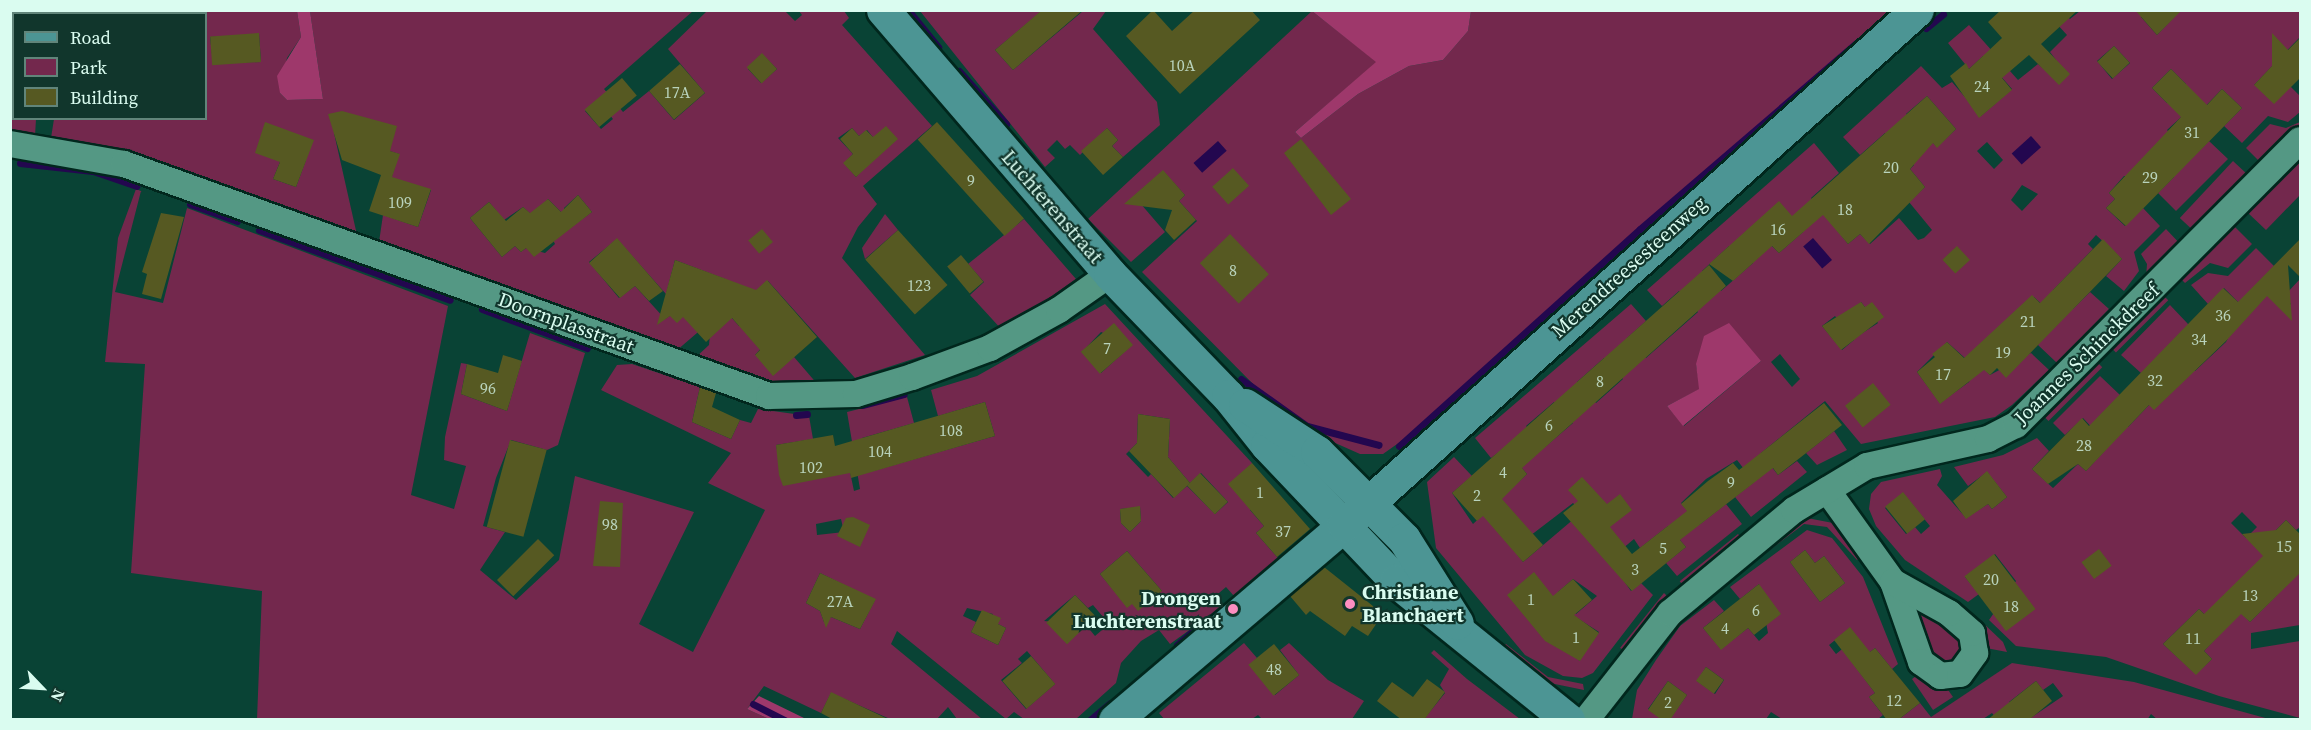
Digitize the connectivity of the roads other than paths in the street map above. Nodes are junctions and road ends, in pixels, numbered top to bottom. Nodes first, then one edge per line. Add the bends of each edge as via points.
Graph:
1 (883, 10) edge
2 (1917, 10) edge
3 (2301, 140) edge
4 (10, 144) edge
5 (1110, 274) junction
6 (1228, 396) junction
7 (1827, 490) junction
8 (1369, 503) junction
9 (1344, 525) junction
10 (1893, 582) dead end
11 (1462, 632) junction
12 (1115, 720) edge
13 (1568, 720) edge
14 (1586, 720) edge

1 - 5 street, Luchterenstraat
2 - 8 street, Merendreesesteenweg
3 - 7 street, Joannes Schinckdreef via 2016,425 1988,439 1867,466
4 - 5 street, Doornplasstraat via 124,164 769,396 856,394 912,377 990,348 1059,310
5 - 6 street, Luchterenstraat
6 - 8 street, Luchterenstraat via 1317,452
6 - 9 street, Luchterenstraat via 1267,445
7 - 10 street
7 - 14 street, Joannes Schinckdreef via 1794,510 1670,613
8 - 9 street, Merendreesesteenweg
8 - 11 street, Luchterenstraat via 1404,539
9 - 11 street, Luchterenstraat via 1396,581
9 - 12 street, Merendreesesteenweg
11 - 13 street, Luchterenstraat

